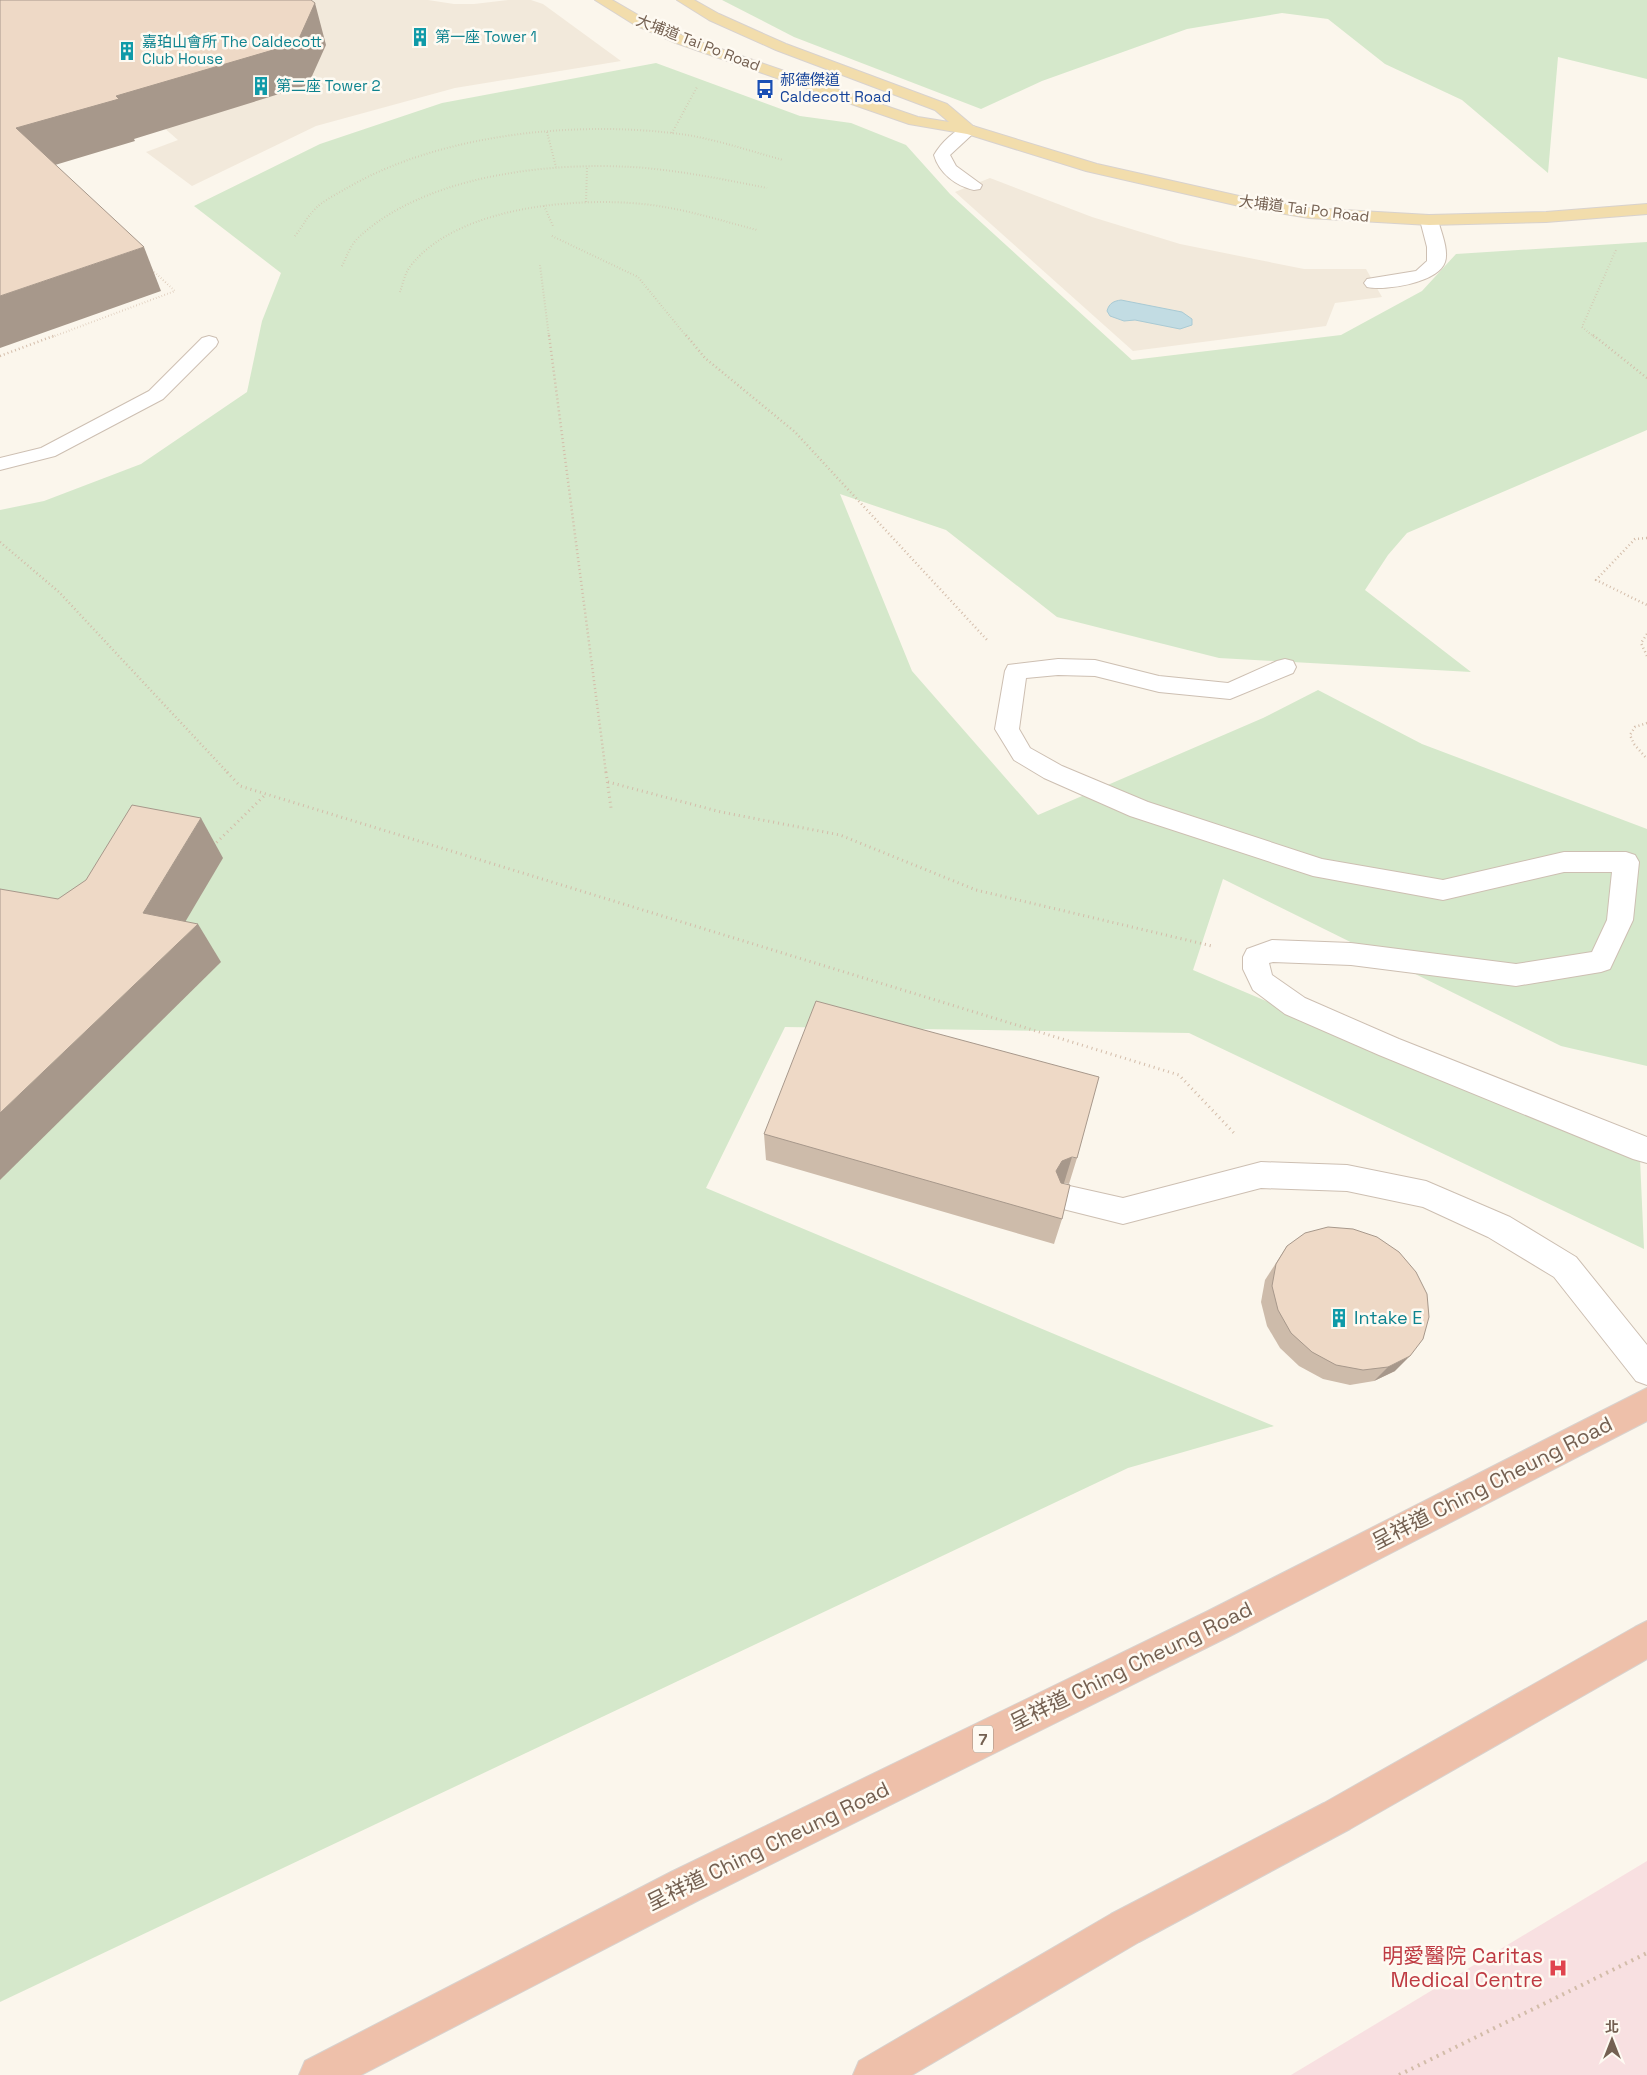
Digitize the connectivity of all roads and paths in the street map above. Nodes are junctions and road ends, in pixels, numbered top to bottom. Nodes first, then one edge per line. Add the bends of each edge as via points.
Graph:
1 (602, 0) edge
2 (684, 0) edge
3 (698, 87) dead end
4 (969, 130) junction
5 (547, 132) junction
6 (672, 132) junction
7 (783, 160) dead end
8 (556, 168) junction
9 (587, 168) junction
10 (974, 185) dead end
11 (766, 188) dead end
12 (586, 202) junction
13 (544, 206) junction
14 (1647, 209) edge
15 (1429, 220) junction
16 (553, 226) dead end
17 (757, 230) dead end
18 (295, 236) dead end
19 (552, 236) dead end
20 (1617, 248) dead end
21 (146, 265) dead end
22 (540, 265) dead end
23 (342, 266) dead end
24 (1373, 283) dead end
25 (400, 292) dead end
26 (209, 342) dead end
27 (0, 356) edge
28 (1647, 378) edge
29 (0, 464) edge
30 (1647, 538) edge
31 (0, 542) edge
32 (1647, 605) edge
33 (1647, 634) edge
34 (1647, 656) edge
35 (1285, 666) dead end
36 (1016, 671) junction
37 (1647, 723) edge
38 (1647, 759) edge
39 (608, 782) junction
40 (266, 794) junction
41 (611, 808) dead end
42 (210, 848) dead end
43 (1256, 957) junction
44 (1647, 1150) edge
45 (1261, 1174) junction
46 (1065, 1198) edge
47 (1647, 1370) edge
48 (1647, 1404) edge
49 (1647, 1639) edge
50 (1647, 1953) edge
51 (319, 2075) edge
52 (873, 2075) edge
53 (1399, 2075) edge

1 - 4 main road, 大埔道 Tai Po Road via 640,22 734,59 915,121
2 - 4 main road, 大埔道 Tai Po Road via 782,47 941,107
3 - 6 path
4 - 10 lane via 942,155 943,163 955,175
4 - 15 main road, 大埔道 Tai Po Road via 1092,168 1248,202 1309,213
5 - 6 path via 636,129
5 - 8 path
5 - 18 path via 455,147 374,171 316,208
6 - 7 path
8 - 9 path
8 - 23 path via 454,186 396,208 358,238
9 - 11 path via 664,169
9 - 12 path
12 - 13 path
12 - 17 path via 642,204 683,210
13 - 16 path
13 - 25 path via 471,223 433,244 410,266
14 - 15 main road, 大埔道 Tai Po Road via 1546,217
15 - 24 lane via 1436,262 1422,275
19 - 36 path via 638,277 705,358 795,432
20 - 28 path via 1582,327
21 - 27 path via 175,291
22 - 39 path
26 - 29 lane via 156,395 48,452
30 - 32 path via 1635,539 1596,580
31 - 40 path via 59,592 240,786
33 - 34 path via 1641,643
35 - 36 lane via 1230,691 1160,684 1095,668
36 - 43 lane via 1007,729 1022,754 1053,772 1139,809 1322,869 1442,890 1564,862 1626,862 1620,920 1601,961 1516,975 1351,954 1272,950
37 - 38 path via 1635,727 1630,735
39 - 41 path
39 - 43 path via 722,812 840,835 976,890
40 - 42 path
40 - 45 path via 1179,1075 1245,1145
43 - 44 lane via 1256,969 1262,982 1296,1006
45 - 46 lane via 1123,1211
45 - 47 lane via 1347,1178 1426,1194 1499,1227 1566,1267
48 - 51 highway, 呈祥道 Ching Cheung Road / 7 via 1218,1624 685,1886
49 - 52 highway via 1337,1816 1125,1928
50 - 53 path

